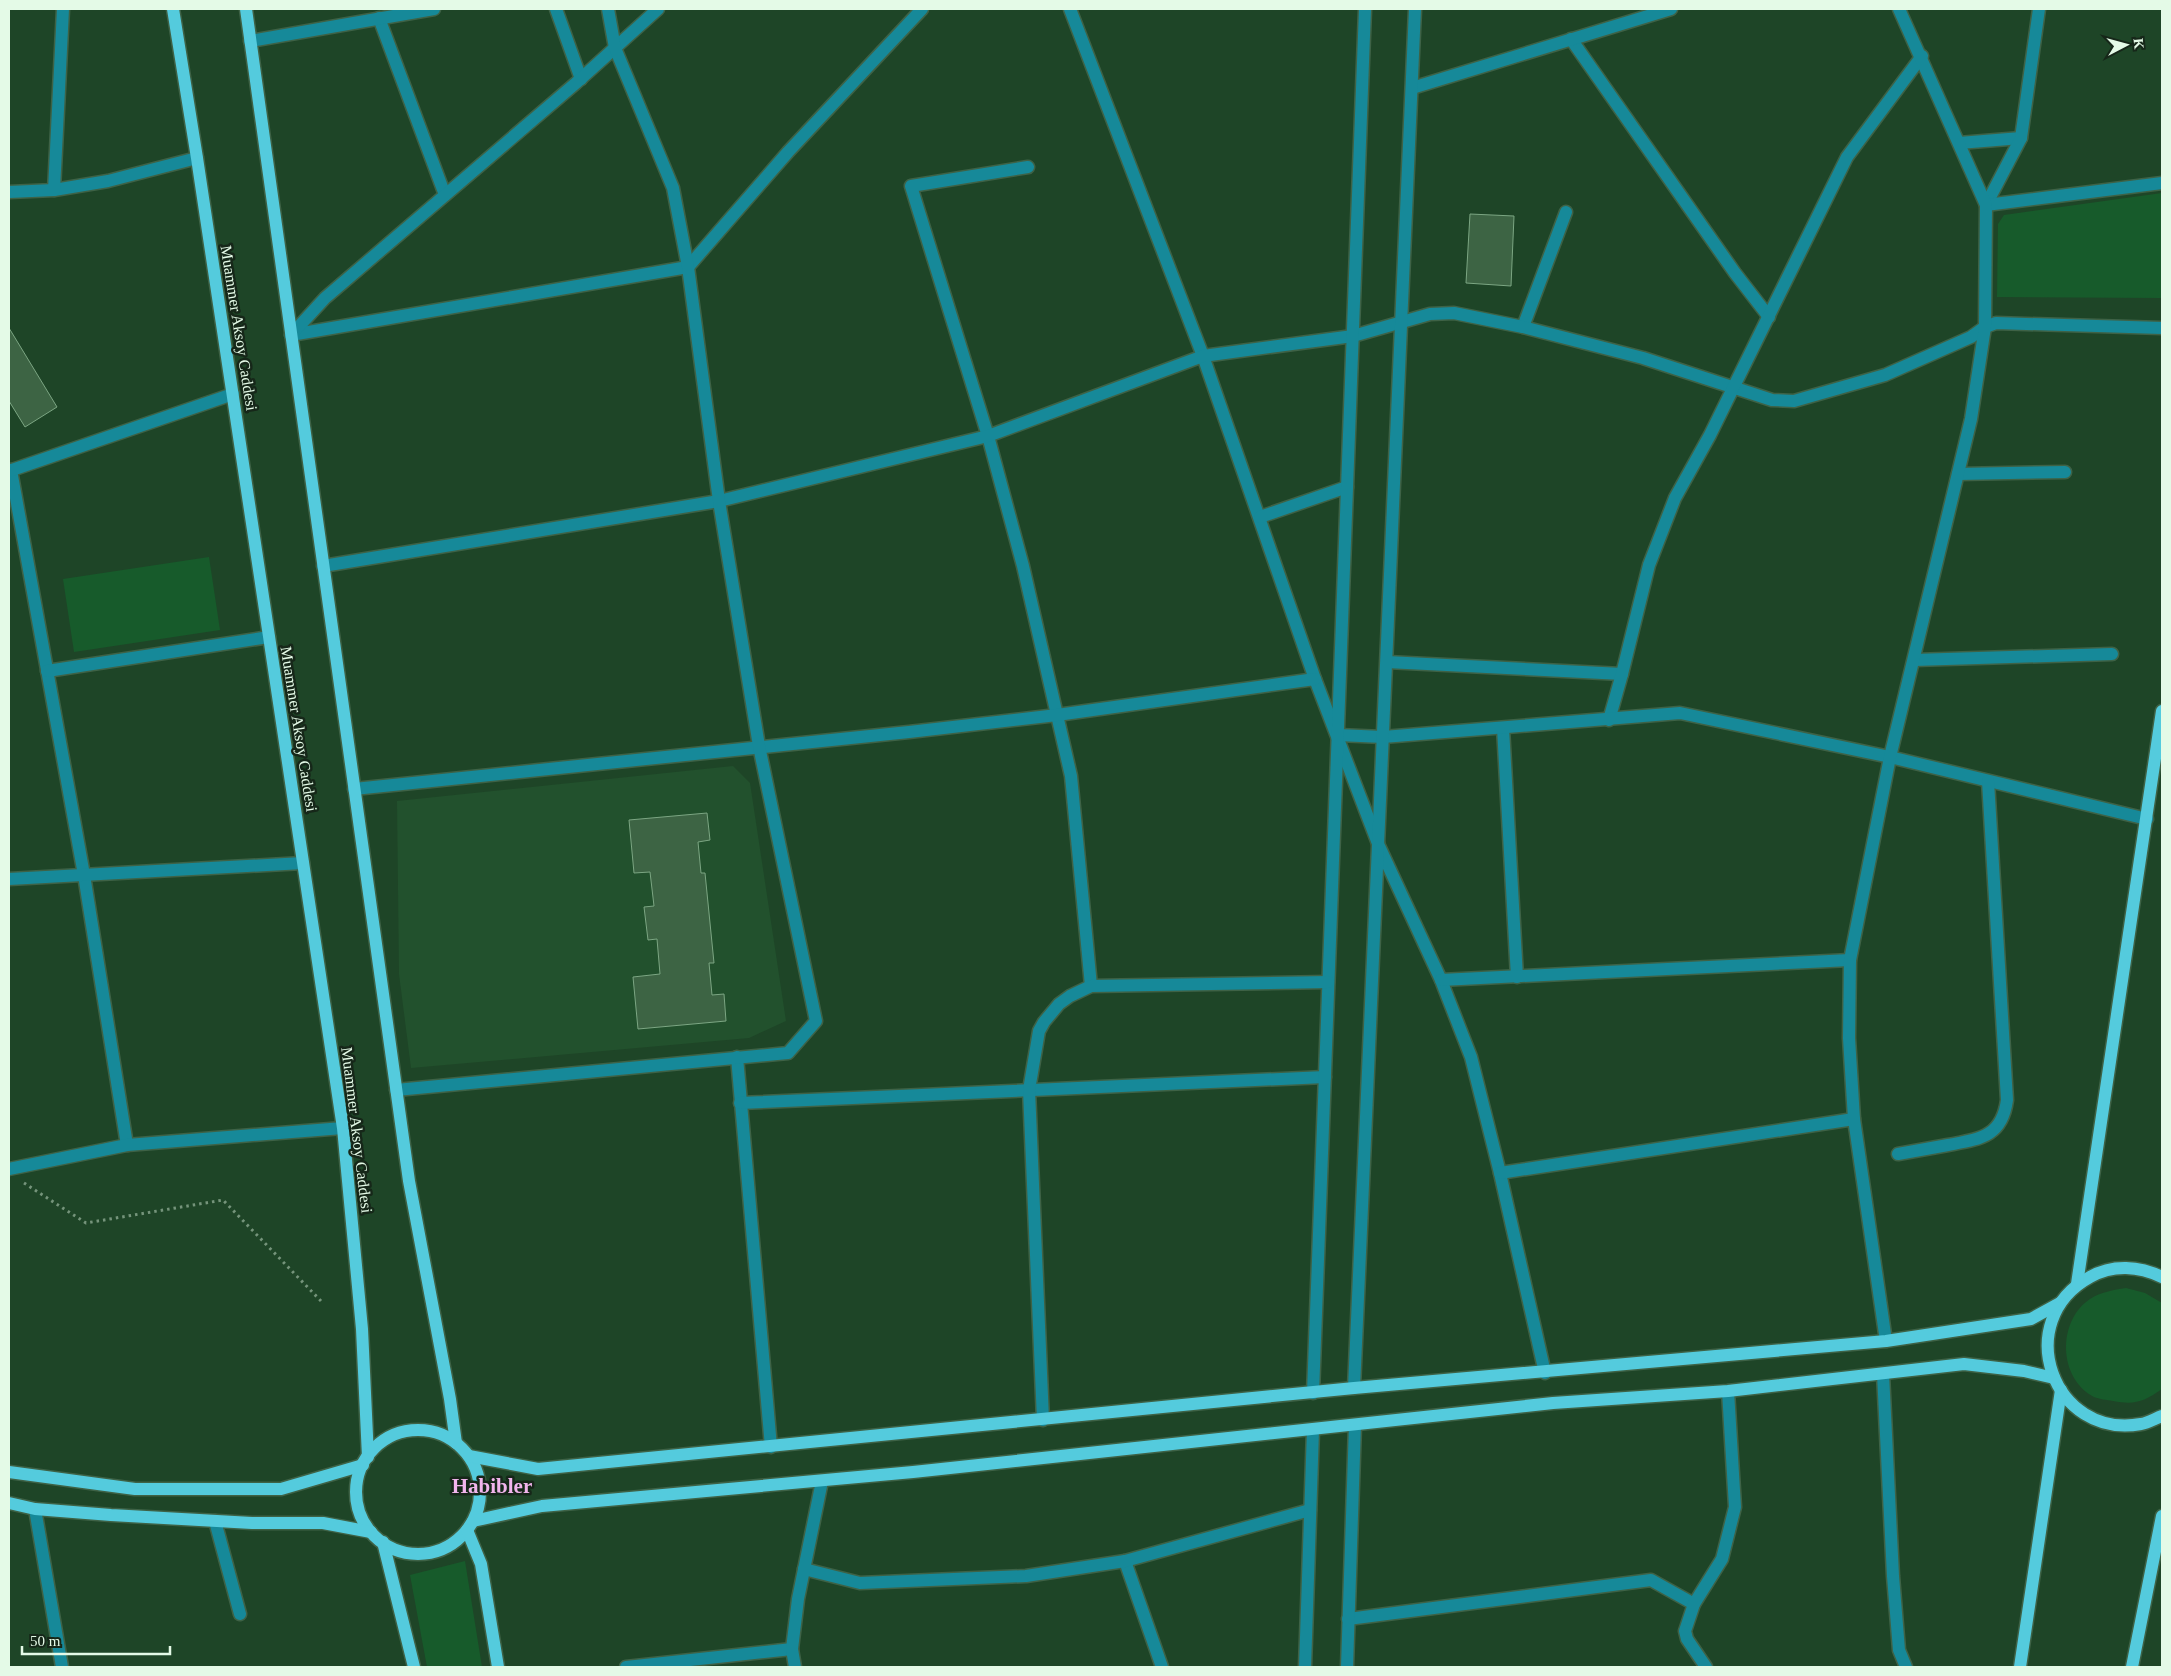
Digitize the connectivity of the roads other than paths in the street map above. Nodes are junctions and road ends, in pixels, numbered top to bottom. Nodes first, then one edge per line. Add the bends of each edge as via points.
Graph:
1 (63, 9) edge
2 (173, 9) edge
3 (246, 9) edge
4 (434, 9) edge
5 (556, 9) edge
6 (608, 9) edge
7 (658, 9) edge
8 (922, 9) edge
9 (1070, 9) edge
10 (1365, 9) edge
11 (1416, 9) edge
12 (1671, 9) edge
13 (1899, 9) edge
14 (2039, 9) edge
15 (379, 18) junction
16 (1571, 39) junction
17 (250, 41) junction
18 (615, 48) junction
19 (1922, 56) junction
20 (581, 78) junction
21 (1412, 88) junction
22 (2021, 138) junction
23 (1959, 143) junction
24 (197, 158) junction
25 (1028, 167) dead end
26 (2162, 183) edge
27 (54, 190) junction
28 (9, 192) edge
29 (445, 195) junction
30 (1986, 205) junction
31 (1566, 212) dead end
32 (688, 267) junction
33 (1769, 317) junction
34 (1401, 322) junction
35 (1522, 327) junction
36 (1985, 327) junction
37 (2162, 328) edge
38 (291, 335) junction
39 (1353, 336) junction
40 (1203, 356) junction
41 (1734, 388) junction
42 (233, 394) junction
43 (988, 436) junction
44 (10, 471) edge
45 (2065, 472) dead end
46 (1958, 474) junction
47 (1347, 487) junction
48 (719, 501) junction
49 (1260, 517) junction
50 (323, 566) junction
51 (269, 637) junction
52 (2112, 654) dead end
53 (1914, 660) junction
54 (1387, 662) junction
55 (47, 671) junction
56 (1622, 674) junction
57 (1315, 679) junction
58 (2162, 711) edge
59 (1057, 715) junction
60 (1609, 720) junction
61 (1503, 728) junction
62 (1338, 735) junction
63 (1383, 737) junction
64 (759, 746) junction
65 (1890, 757) junction
66 (1988, 781) junction
67 (354, 789) junction
68 (2147, 819) junction
69 (1378, 846) junction
70 (303, 863) junction
71 (84, 876) junction
72 (9, 879) edge
73 (1850, 960) junction
74 (1517, 977) junction
75 (1441, 980) junction
76 (1328, 982) junction
77 (1091, 986) junction
78 (737, 1057) junction
79 (1325, 1077) junction
80 (396, 1090) junction
81 (1029, 1090) junction
82 (740, 1103) junction
83 (1854, 1119) junction
84 (343, 1128) junction
85 (127, 1145) junction
86 (1898, 1154) dead end
87 (13, 1173) edge
88 (1500, 1173) junction
89 (2162, 1278) edge
90 (2077, 1284) junction
91 (2060, 1303) junction
92 (1886, 1341) junction
93 (1546, 1373) junction
94 (1883, 1374) junction
95 (2054, 1378) junction
96 (1354, 1388) junction
97 (1728, 1390) junction
98 (2061, 1390) junction
99 (1313, 1393) junction
100 (2162, 1416) edge
101 (1043, 1420) junction
102 (1355, 1425) junction
103 (1313, 1430) junction
104 (456, 1443) junction
105 (771, 1447) junction
106 (469, 1456) junction
107 (365, 1461) junction
108 (9, 1472) edge
109 (822, 1480) junction
110 (9, 1503) edge
111 (35, 1509) junction
112 (1310, 1510) junction
113 (2162, 1516) edge
114 (214, 1521) junction
115 (470, 1526) junction
116 (371, 1532) junction
117 (383, 1542) junction
118 (1125, 1561) junction
119 (804, 1568) junction
120 (1694, 1604) junction
121 (240, 1614) dead end
122 (1348, 1619) junction
123 (792, 1649) junction
124 (62, 1667) edge
125 (414, 1667) edge
126 (498, 1667) edge
127 (626, 1667) edge
128 (795, 1667) edge
129 (1162, 1667) edge
130 (1305, 1667) edge
131 (1347, 1667) edge
132 (1706, 1667) edge
133 (1906, 1667) edge
134 (2020, 1667) edge
135 (2132, 1667) edge

1 - 27 street
2 - 24 main road, Muammer Aksoy Caddesi
3 - 17 main road
4 - 15 street
5 - 20 street
6 - 18 street
7 - 18 street
8 - 32 street via 788,152
9 - 40 street
10 - 39 street
11 - 21 street
12 - 16 street
13 - 19 street
14 - 22 street
15 - 17 street
15 - 29 street
16 - 21 street
16 - 33 street
17 - 38 main road
18 - 20 street
18 - 32 street via 672,188
19 - 23 street
19 - 33 street via 1847,157
20 - 29 street
21 - 34 street
22 - 23 street
22 - 30 street
23 - 30 street
24 - 27 street via 108,181
24 - 42 main road, Muammer Aksoy Caddesi
25 - 43 street via 911,186
26 - 30 street
27 - 28 street
29 - 38 street via 325,298
30 - 36 street
31 - 35 street
32 - 38 street
32 - 48 street
33 - 41 street
34 - 35 street via 1430,314 1454,313
34 - 39 street
34 - 54 street
35 - 41 street via 1643,358
36 - 37 street via 1996,323
36 - 41 street via 1971,337 1885,375 1794,401 1772,400
36 - 46 street via 1971,419
38 - 50 main road
39 - 40 street
39 - 47 street
40 - 43 street
40 - 49 street
41 - 56 street via 1675,498 1649,565
42 - 44 street
42 - 51 main road, Muammer Aksoy Caddesi
43 - 48 street
43 - 59 street via 1023,566
44 - 55 street
45 - 46 street
46 - 53 street
47 - 49 street
47 - 62 street
48 - 50 street
48 - 64 street
49 - 57 street
50 - 67 main road
51 - 55 street
51 - 70 main road, Muammer Aksoy Caddesi
52 - 53 street
53 - 65 street
54 - 56 street
54 - 63 street
55 - 71 street
56 - 60 street
57 - 59 street
57 - 62 street
58 - 68 main road
59 - 64 street
59 - 77 street via 1071,776
60 - 61 street
60 - 65 street via 1680,713
61 - 63 street
61 - 74 street
62 - 63 street
62 - 69 street
62 - 76 street
63 - 69 street
64 - 67 street
64 - 78 street via 816,1021 788,1053
65 - 66 street
65 - 73 street
66 - 68 street
66 - 86 street via 2006,1110 1997,1127 1985,1137
67 - 80 main road
68 - 90 main road
69 - 75 street
69 - 96 street
70 - 71 street
70 - 84 main road, Muammer Aksoy Caddesi
71 - 72 street
71 - 85 street
73 - 74 street
73 - 83 street via 1849,1038
74 - 75 street
75 - 88 street via 1471,1057
76 - 77 street
76 - 79 street
77 - 81 street via 1059,1004 1044,1022 1039,1031
78 - 80 street
78 - 82 street
79 - 81 street
79 - 99 street
80 - 104 main road
81 - 82 street
81 - 101 street
82 - 105 street
83 - 88 street
83 - 92 street
84 - 85 street
84 - 107 main road, Muammer Aksoy Caddesi via 362,1329
85 - 87 street
88 - 93 street
89 - 90 main road via 2148,1271 2124,1267 2099,1272
90 - 91 main road
91 - 92 main road via 2030,1319
91 - 95 main road via 2049,1326 2047,1352
92 - 93 main road
93 - 96 main road
94 - 95 main road via 1964,1364
94 - 97 main road
94 - 133 street via 1893,1576 1899,1650
95 - 98 main road
96 - 99 main road
97 - 102 main road via 1553,1403
97 - 120 street via 1735,1507 1722,1559
98 - 100 main road via 2068,1401 2089,1417 2115,1425 2142,1424
98 - 134 main road
99 - 101 main road
101 - 105 main road
102 - 103 main road
102 - 122 street
103 - 109 main road
103 - 112 street
104 - 106 main road
104 - 107 main road via 441,1434 423,1430 404,1431 387,1438
105 - 106 main road via 538,1469
106 - 115 main road via 480,1488 479,1505
107 - 108 main road via 282,1489 135,1489
107 - 116 main road via 357,1482 357,1500
109 - 115 main road via 542,1506
109 - 119 street
110 - 111 main road
111 - 114 main road
111 - 124 street
112 - 118 street
112 - 130 street
113 - 135 main road
114 - 116 main road via 323,1523
114 - 121 street
115 - 117 main road via 453,1543 425,1554 396,1550
115 - 126 main road via 481,1564
116 - 117 main road
117 - 125 main road
118 - 119 street via 1026,1576 860,1584
118 - 129 street
119 - 123 street
120 - 122 street via 1650,1580
120 - 132 street via 1686,1634
122 - 131 street
123 - 127 street
123 - 128 street

